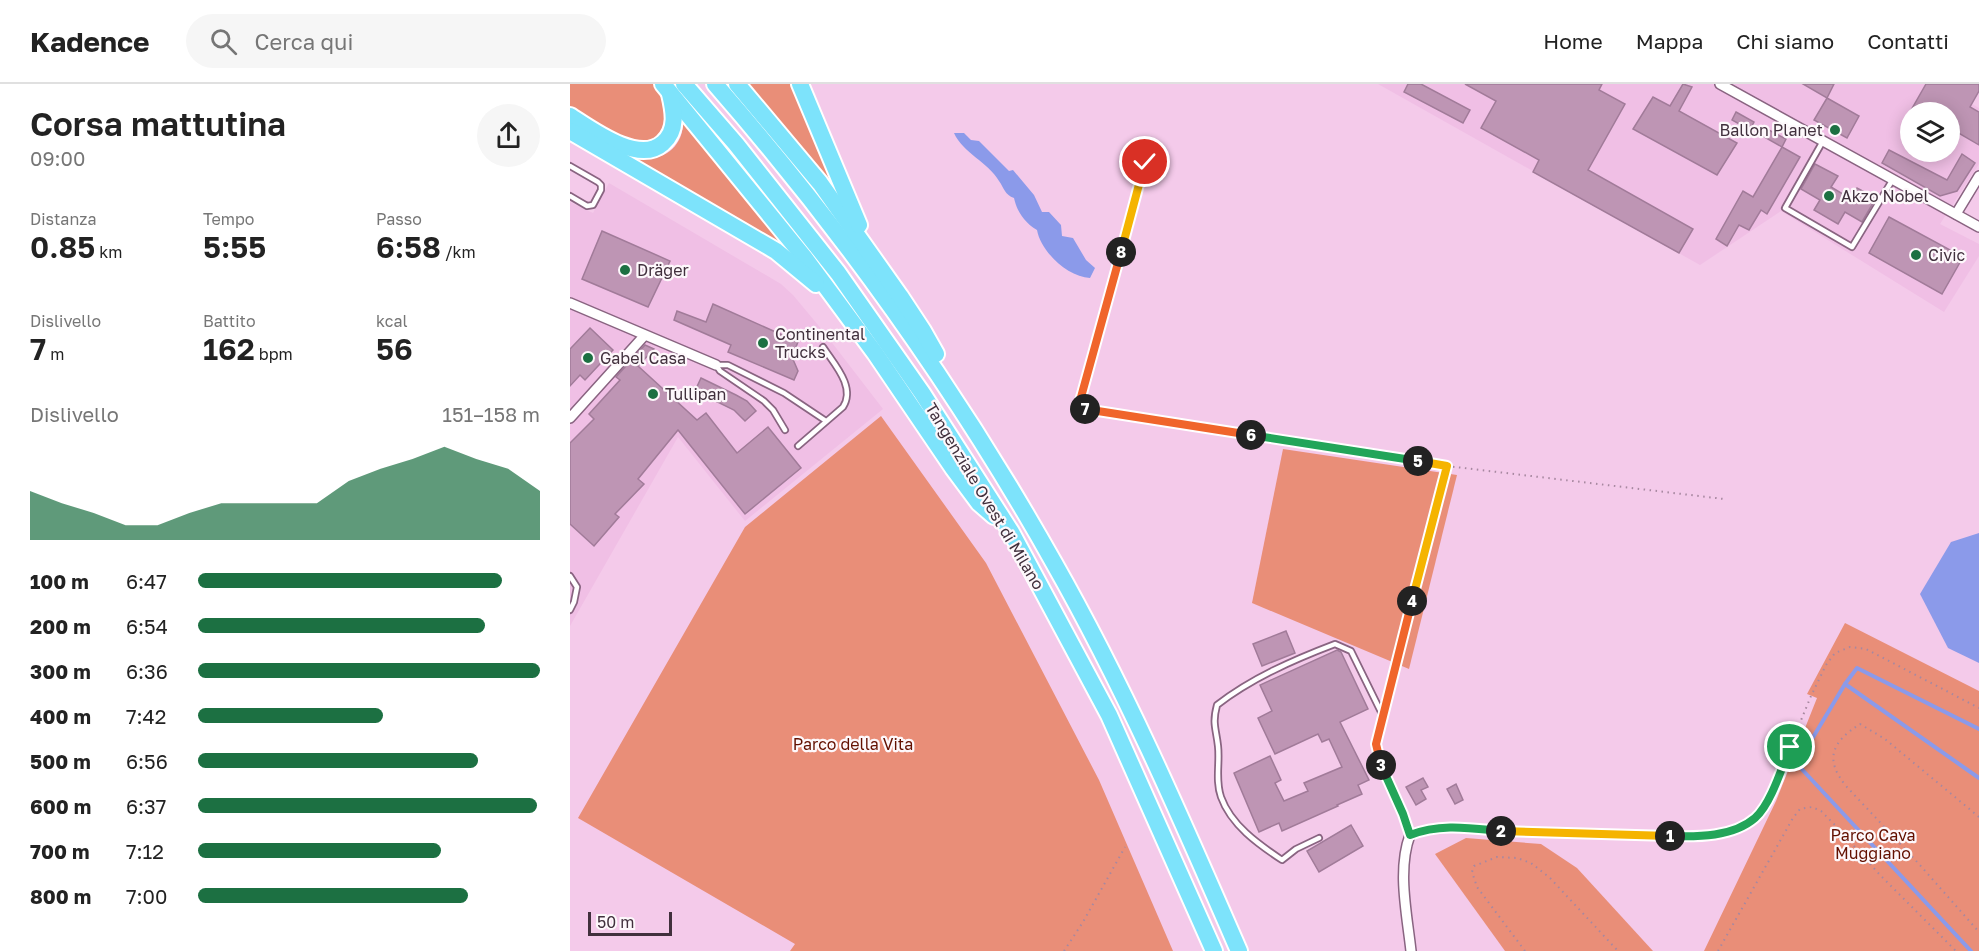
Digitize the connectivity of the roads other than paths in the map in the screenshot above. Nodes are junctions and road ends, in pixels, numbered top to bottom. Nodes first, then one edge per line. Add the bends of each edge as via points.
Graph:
1 (715, 84) edge
2 (737, 84) edge
3 (800, 84) edge
4 (1720, 84) edge
5 (672, 86) edge
6 (570, 116) edge
7 (570, 131) edge
8 (1823, 141) junction
9 (570, 166) edge
10 (1979, 176) edge
11 (1893, 179) junction
12 (570, 196) edge
13 (1956, 214) junction
14 (1979, 227) edge
15 (874, 258) junction
16 (570, 303) edge
17 (644, 336) junction
18 (823, 347) dead end
19 (875, 353) junction
20 (716, 365) junction
21 (954, 396) junction
22 (570, 418) edge
23 (826, 422) junction
24 (784, 430) dead end
25 (798, 446) dead end
26 (1011, 532) junction
27 (570, 576) edge
28 (570, 610) edge
29 (1383, 716) road end
30 (1410, 835) road end
31 (1319, 838) dead end
32 (1214, 951) edge
33 (1239, 951) edge
34 (1411, 951) edge

1 - 21 highway, Tangenziale Ovest di Milano via 812,201
2 - 15 highway via 806,165
3 - 15 highway
4 - 8 street
5 - 6 highway via 672,129 668,139 653,149 624,147
5 - 19 highway
5 - 26 highway, Tangenziale Ovest di Milano via 757,169 844,282 922,393
7 - 19 highway via 776,251 810,278
8 - 11 street
8 - 11 lane via 1785,208 1852,247
9 - 12 lane via 598,182 601,190 593,205 587,206
10 - 13 street
11 - 13 street
13 - 14 street
15 - 21 highway via 923,331
16 - 17 street
17 - 20 street
17 - 22 street
18 - 23 lane via 840,371 848,395 843,407
19 - 26 highway via 953,468 980,503
20 - 23 lane via 728,365 784,393
20 - 24 lane via 764,401
21 - 33 highway, Tangenziale Ovest di Milano via 1050,555 1095,639
23 - 25 lane
26 - 32 highway, Tangenziale Ovest di Milano via 1109,714
27 - 28 lane via 577,586
29 - 31 lane via 1351,651 1335,644 1255,679 1217,705 1213,718 1221,797 1236,823 1282,860
30 - 34 street via 1405,853 1405,887

